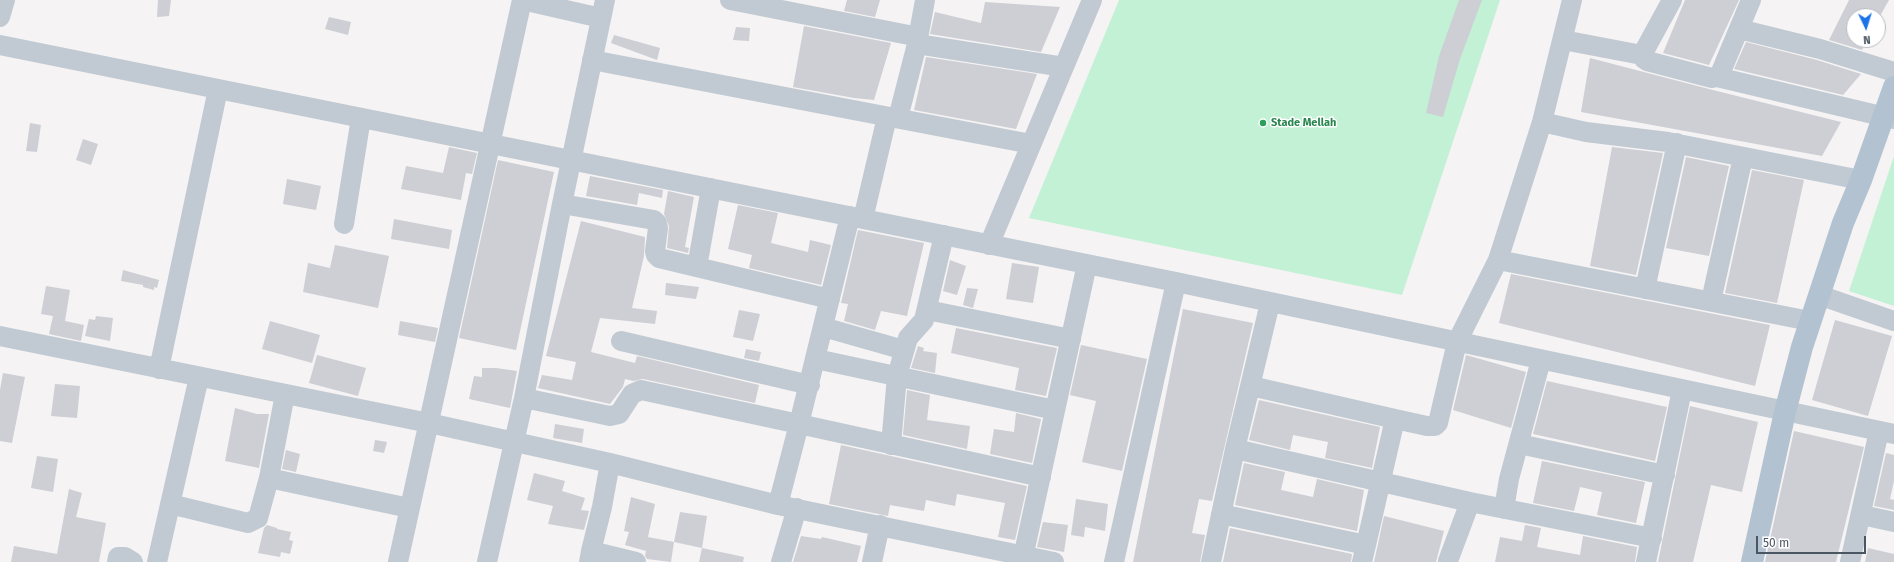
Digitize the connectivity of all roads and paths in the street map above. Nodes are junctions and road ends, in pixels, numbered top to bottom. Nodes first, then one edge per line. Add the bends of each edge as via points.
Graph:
1 (5, 0) edge
2 (522, 0) edge
3 (730, 0) edge
4 (925, 0) edge
5 (1092, 0) edge
6 (1572, 0) edge
7 (1672, 0) edge
8 (1751, 0) edge
9 (603, 9) edge
10 (0, 17) edge
11 (1739, 29) junction
12 (1563, 40) junction
13 (918, 41) junction
14 (0, 45) edge
15 (1642, 55) junction
16 (592, 60) junction
17 (1064, 67) junction
18 (1894, 72) edge
19 (1717, 77) junction
20 (1894, 87) edge
21 (218, 89) junction
22 (361, 118) junction
23 (893, 118) junction
24 (1889, 118) edge
25 (1542, 122) junction
26 (491, 144) junction
27 (1031, 144) junction
28 (1677, 144) junction
29 (1743, 157) junction
30 (571, 160) junction
31 (1861, 180) junction
32 (711, 188) junction
33 (562, 204) junction
34 (856, 218) junction
35 (344, 224) dead end
36 (944, 235) junction
37 (989, 245) junction
38 (1498, 260) junction
39 (1087, 264) junction
40 (696, 267) junction
41 (1176, 282) junction
42 (1645, 288) junction
43 (1819, 295) junction
44 (830, 299) junction
45 (1711, 301) junction
46 (1270, 302) junction
47 (927, 310) junction
48 (1810, 320) junction
49 (1894, 321) edge
50 (823, 327) junction
51 (0, 336) edge
52 (1071, 339) junction
53 (621, 341) dead end
54 (1457, 342) junction
55 (904, 350) junction
56 (816, 359) junction
57 (1541, 360) junction
58 (159, 369) junction
59 (897, 376) junction
60 (199, 377) junction
61 (810, 385) junction
62 (1250, 386) junction
63 (1682, 390) junction
64 (285, 394) junction
65 (524, 398) junction
66 (1056, 410) junction
67 (1785, 412) junction
68 (1395, 419) junction
69 (429, 423) junction
70 (800, 424) junction
71 (1887, 432) edge
72 (514, 442) junction
73 (1519, 444) junction
74 (891, 445) junction
75 (1235, 449) junction
76 (610, 463) junction
77 (1665, 475) junction
78 (1041, 477) junction
79 (268, 478) junction
80 (1379, 481) junction
81 (1470, 502) junction
82 (170, 504) junction
83 (788, 506) junction
84 (409, 508) junction
85 (1504, 509) junction
86 (1221, 514) junction
87 (1862, 515) junction
88 (1894, 522) edge
89 (880, 525) junction
90 (1652, 538) junction
91 (1364, 553) edge
92 (590, 556) edge
93 (1023, 559) edge
94 (117, 562) edge
95 (133, 562) edge
96 (158, 562) edge
97 (398, 562) edge
98 (487, 562) edge
99 (636, 562) edge
100 (781, 562) edge
101 (872, 562) edge
102 (1054, 562) edge
103 (1114, 562) edge
104 (1211, 562) edge
105 (1449, 562) edge
106 (1646, 562) edge
107 (1752, 562) edge
108 (1850, 562) edge

1 - 10 street
2 - 9 street
2 - 26 street
3 - 13 street
4 - 13 street
5 - 17 street
6 - 12 street
7 - 15 street
8 - 11 street
9 - 16 street
11 - 18 street via 1820,49
11 - 19 street
12 - 15 street
12 - 25 street
13 - 17 street
13 - 23 street
14 - 21 street
15 - 19 street via 1647,61 1712,78
16 - 23 street
16 - 30 street
17 - 27 street
19 - 24 street
20 - 24 main road
21 - 22 street
21 - 58 street
22 - 26 street
22 - 35 street
23 - 27 street
23 - 34 street
24 - 31 main road
25 - 28 street via 1586,132
25 - 38 street
26 - 30 street
26 - 69 street
27 - 37 street
28 - 29 street
28 - 42 street
29 - 31 street
29 - 45 street
30 - 32 street
30 - 33 street
31 - 43 main road via 1843,223
32 - 34 street
32 - 40 street
33 - 40 street via 654,220 658,228 656,255 659,258
33 - 65 street
34 - 36 street
34 - 44 street
36 - 37 street
36 - 47 street
37 - 39 street
38 - 42 street
38 - 54 street
39 - 41 street
39 - 52 street
40 - 44 street
41 - 46 street
41 - 103 street
42 - 45 street
43 - 48 main road
43 - 49 street
44 - 50 street
45 - 48 street
46 - 54 street
46 - 62 street
47 - 52 street
47 - 55 street via 922,323 908,338
48 - 67 main road
50 - 55 street
50 - 56 street
51 - 58 street
52 - 66 street
53 - 61 street
54 - 57 street
54 - 68 street via 1438,423 1435,426 1427,426
55 - 59 street
56 - 59 street
56 - 61 street
57 - 63 street
57 - 73 street
58 - 60 street
59 - 66 street
59 - 74 street
60 - 64 street
60 - 82 street
61 - 70 street
62 - 68 street
62 - 75 street
63 - 67 street
63 - 77 street
64 - 69 street
64 - 79 street
65 - 70 street via 610,416 619,414 632,394 641,390
65 - 72 street
66 - 78 street
67 - 71 street
67 - 107 main road
68 - 80 street
69 - 72 street
69 - 84 street
70 - 74 street
70 - 83 street
71 - 87 street
72 - 76 street
72 - 98 street
73 - 77 street
73 - 85 street
74 - 78 street
75 - 80 street
75 - 86 street
76 - 83 street
76 - 92 street
77 - 90 street
78 - 93 street
79 - 82 street via 258,518 248,523
79 - 84 street
80 - 81 street
80 - 91 street
81 - 85 street
81 - 105 street
82 - 96 street
83 - 89 street
83 - 100 street
84 - 97 street
85 - 90 street
86 - 91 street
86 - 104 street
87 - 88 street
87 - 108 street
89 - 93 street
89 - 101 street
90 - 106 street
92 - 99 street
93 - 102 street
94 - 95 street via 118,557 125,557

